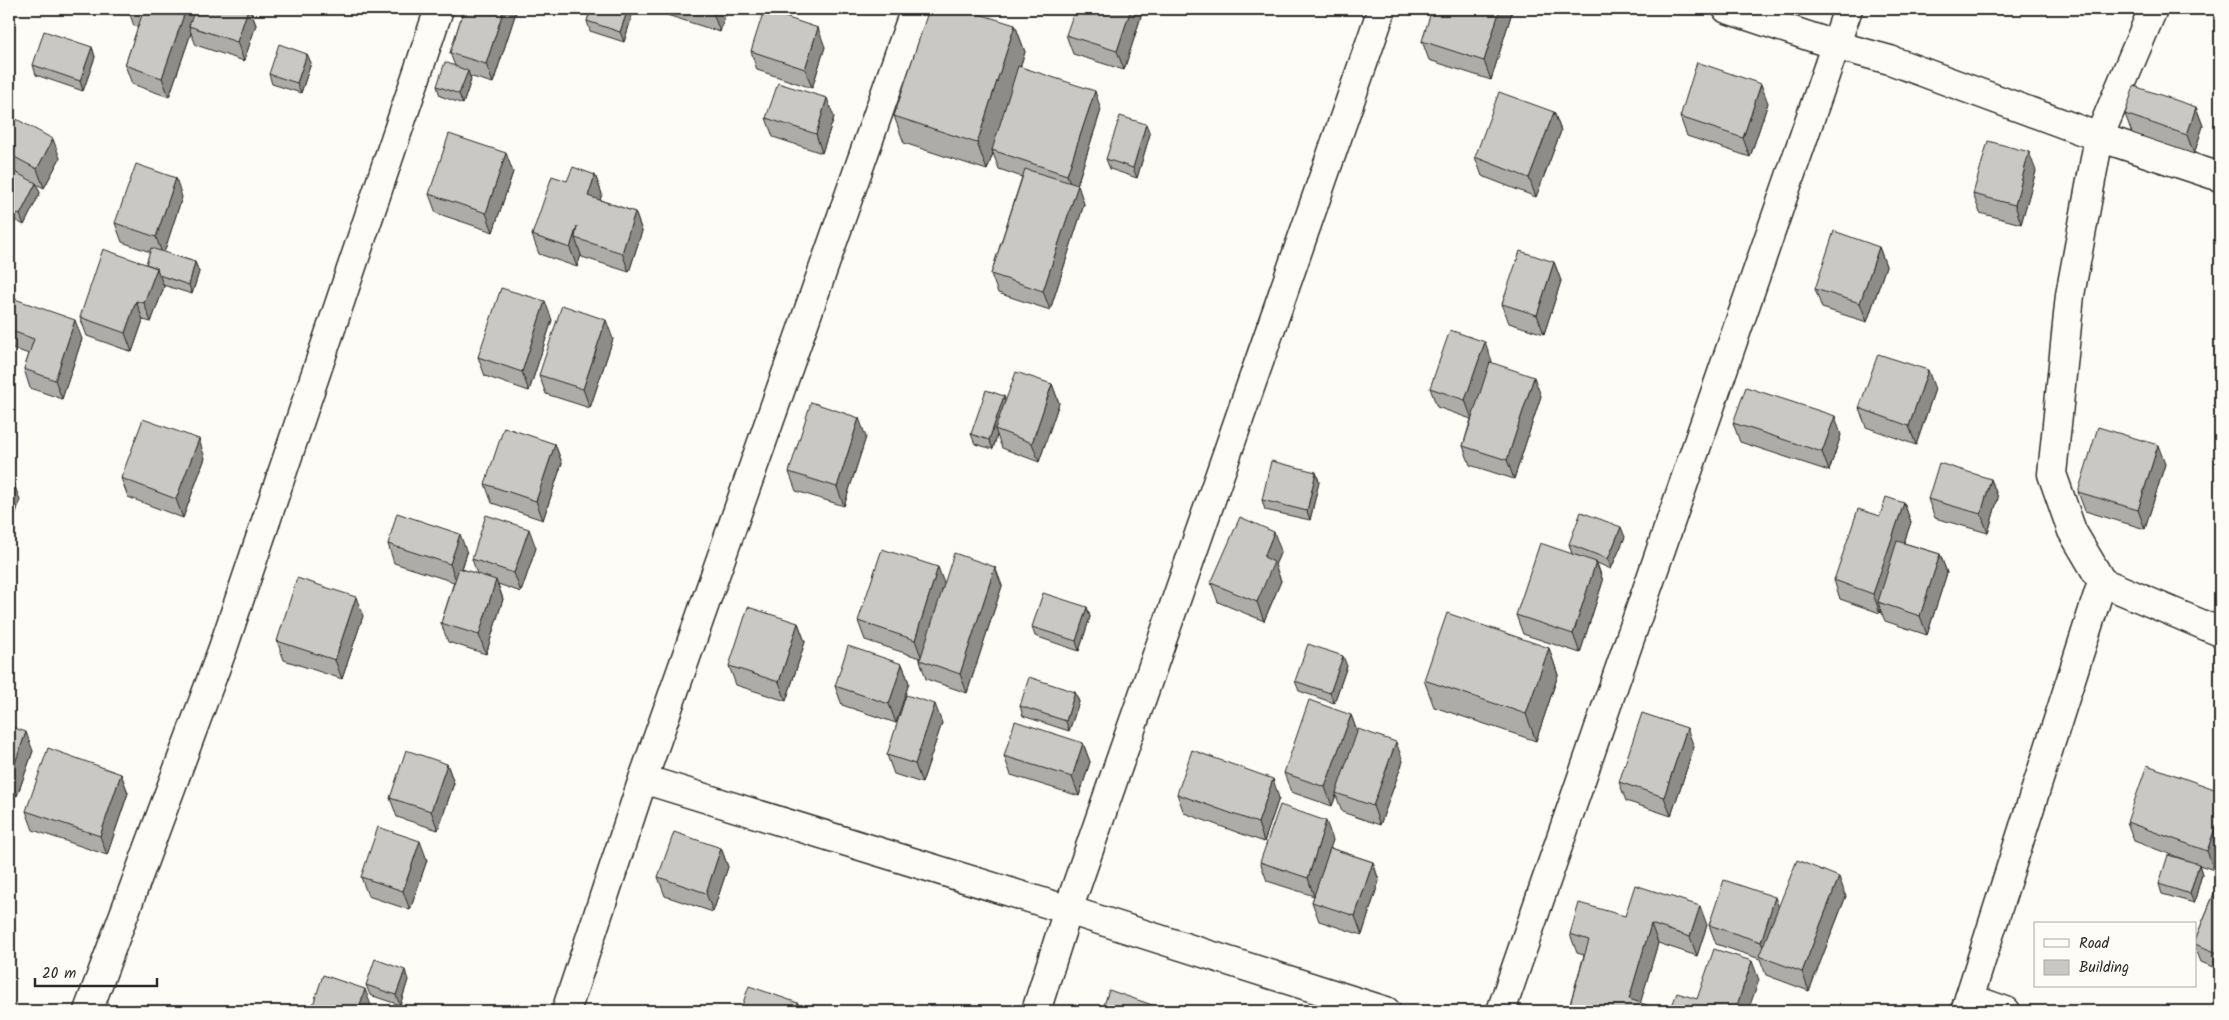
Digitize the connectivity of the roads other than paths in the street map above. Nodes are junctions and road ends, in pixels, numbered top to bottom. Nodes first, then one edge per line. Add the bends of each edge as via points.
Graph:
1 (439, 9) edge
2 (914, 9) edge
3 (1382, 9) edge
4 (1727, 9) edge
5 (1848, 9) edge
6 (2152, 9) edge
7 (1835, 45) junction
8 (2099, 137) junction
9 (2220, 177) edge
10 (2102, 582) junction
11 (2220, 632) edge
12 (643, 779) junction
13 (1068, 910) junction
14 (1967, 1005) edge
15 (88, 1011) edge
16 (566, 1011) edge
17 (1036, 1011) edge
18 (1386, 1011) edge
19 (1501, 1011) edge
20 (2006, 1011) edge

1 - 15 street via 223,648
2 - 12 street
3 - 13 street
4 - 7 street
5 - 7 street
6 - 8 street
7 - 8 street via 1890,60
7 - 19 street
8 - 9 street
8 - 10 street via 2070,295 2052,474 2072,531
10 - 11 street
10 - 14 street
12 - 13 street
12 - 16 street
13 - 17 street
13 - 18 street
14 - 20 street

